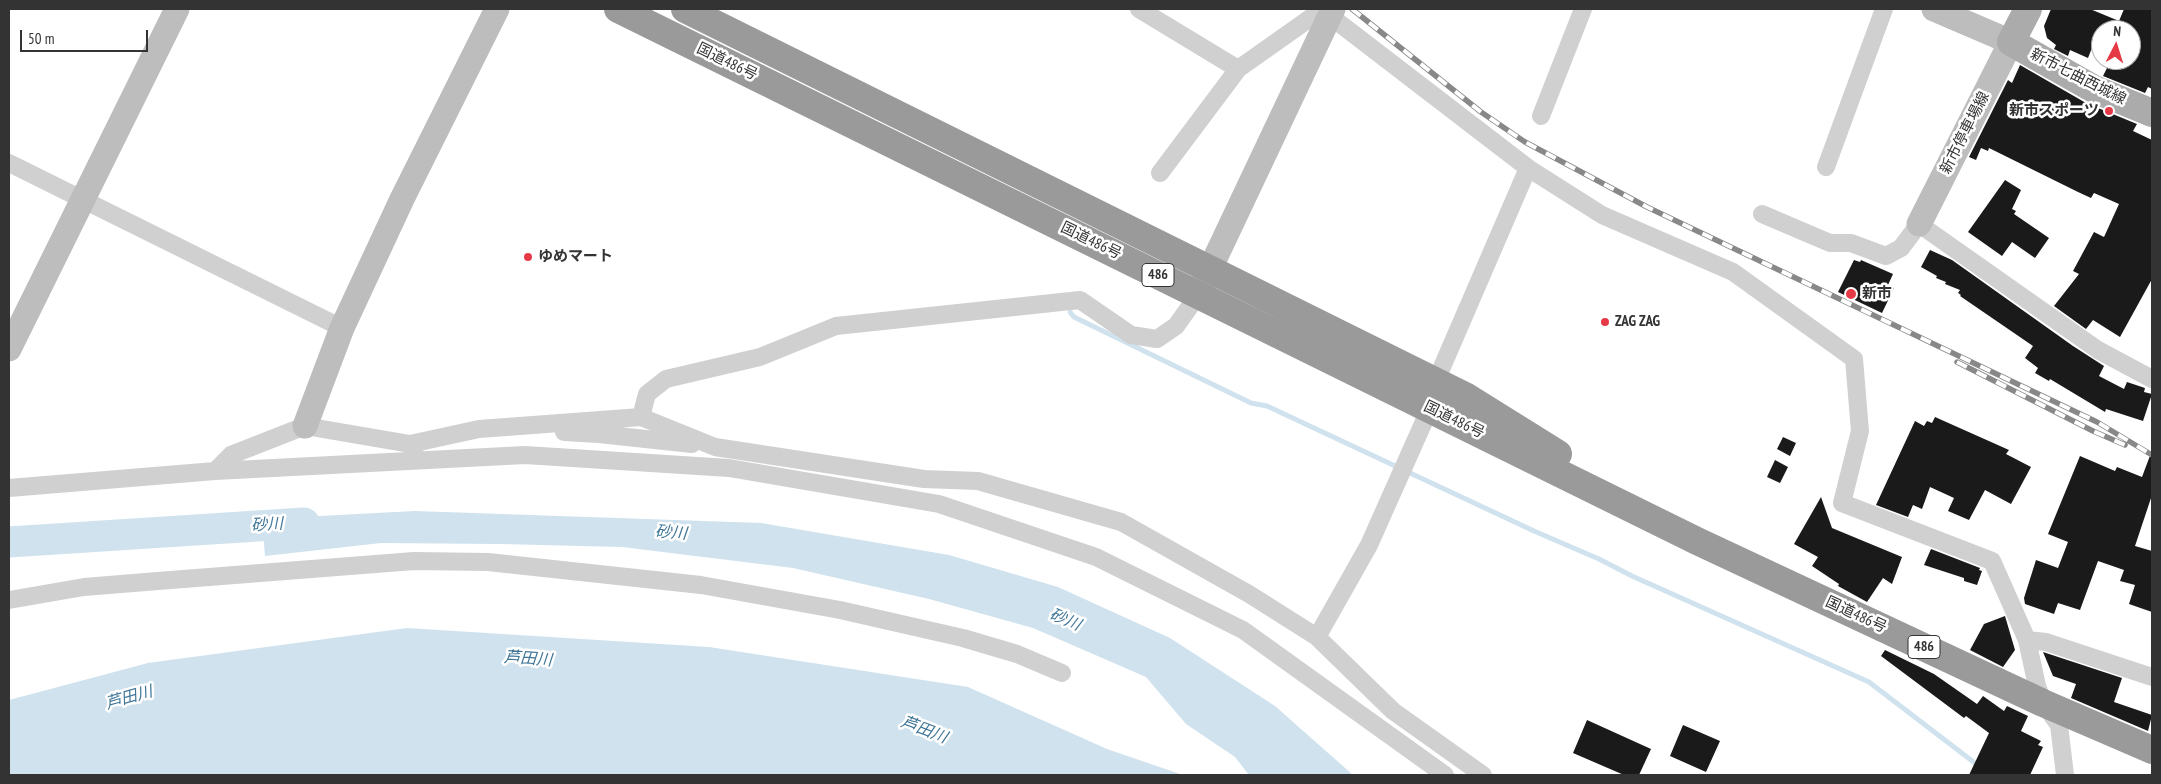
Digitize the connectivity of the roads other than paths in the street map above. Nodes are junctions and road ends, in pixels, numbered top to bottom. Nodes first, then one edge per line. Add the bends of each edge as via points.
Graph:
1 (177, 9) edge
2 (497, 9) edge
3 (618, 9) edge
4 (685, 9) edge
5 (1139, 9) edge
6 (1582, 9) edge
7 (1884, 9) edge
8 (1934, 9) edge
9 (2028, 9) edge
10 (1329, 11) edge
11 (2011, 42) junction
12 (1238, 69) junction
13 (2152, 113) edge
14 (1541, 116) dead end
15 (9, 163) edge
16 (1826, 167) dead end
17 (1528, 168) junction
18 (1160, 174) dead end
19 (82, 199) junction
20 (1762, 214) dead end
21 (1920, 224) junction
22 (1211, 269) junction
23 (1198, 295) junction
24 (342, 328) junction
25 (9, 349) edge
26 (2152, 379) edge
27 (1436, 382) junction
28 (1430, 408) junction
29 (641, 417) junction
30 (305, 426) junction
31 (479, 429) junction
32 (715, 447) junction
33 (414, 452) junction
34 (215, 471) junction
35 (9, 488) edge
36 (1697, 541) junction
37 (9, 600) edge
38 (1317, 638) junction
39 (2027, 640) junction
40 (1062, 673) dead end
41 (2152, 677) edge
42 (2043, 703) junction
43 (2152, 750) edge
44 (1445, 775) edge
45 (1483, 775) edge
46 (2065, 775) edge

1 - 19 street
2 - 24 street
3 - 23 highway, 国道486号 / 486
4 - 22 highway, 国道486号 / 486
5 - 12 street
6 - 14 street
7 - 16 street
8 - 11 street
9 - 11 main road
10 - 12 street
10 - 17 street
10 - 22 street
11 - 13 main road, 新市七曲西城線 via 2094,89
11 - 21 street, 新市停車場線
12 - 18 street
15 - 19 street
17 - 27 street
17 - 39 street via 1602,215 1733,272 1854,359 1860,431 1842,503 1992,561
19 - 24 street
19 - 25 street
20 - 21 street via 1830,243 1851,243 1886,256 1901,248
21 - 26 street via 2098,350
22 - 23 street
22 - 27 highway, 国道486号 / 486
23 - 28 highway, 国道486号 / 486
23 - 29 street via 1176,326 1157,339 1131,335 1080,300 836,326 760,357 666,379 647,394
24 - 30 street
27 - 36 highway, 国道486号 / 486 via 1465,396
28 - 36 highway, 国道486号 / 486
28 - 38 street via 1369,545
29 - 31 street
29 - 32 street
30 - 33 street
30 - 34 street via 231,455
31 - 32 street via 599,434
31 - 33 street
32 - 38 street via 924,479 978,480 1121,522 1250,594
33 - 34 street
33 - 44 street via 525,454 729,468 939,504 1096,557 1242,630
34 - 35 street
36 - 42 highway, 国道486号 / 486
37 - 40 street via 84,587 158,581 414,561 488,562 701,585 840,610 963,638 1017,654
38 - 45 street via 1394,711
39 - 41 street via 2046,642
39 - 42 street
42 - 43 highway, 国道486号 / 486
42 - 46 street via 2059,725

